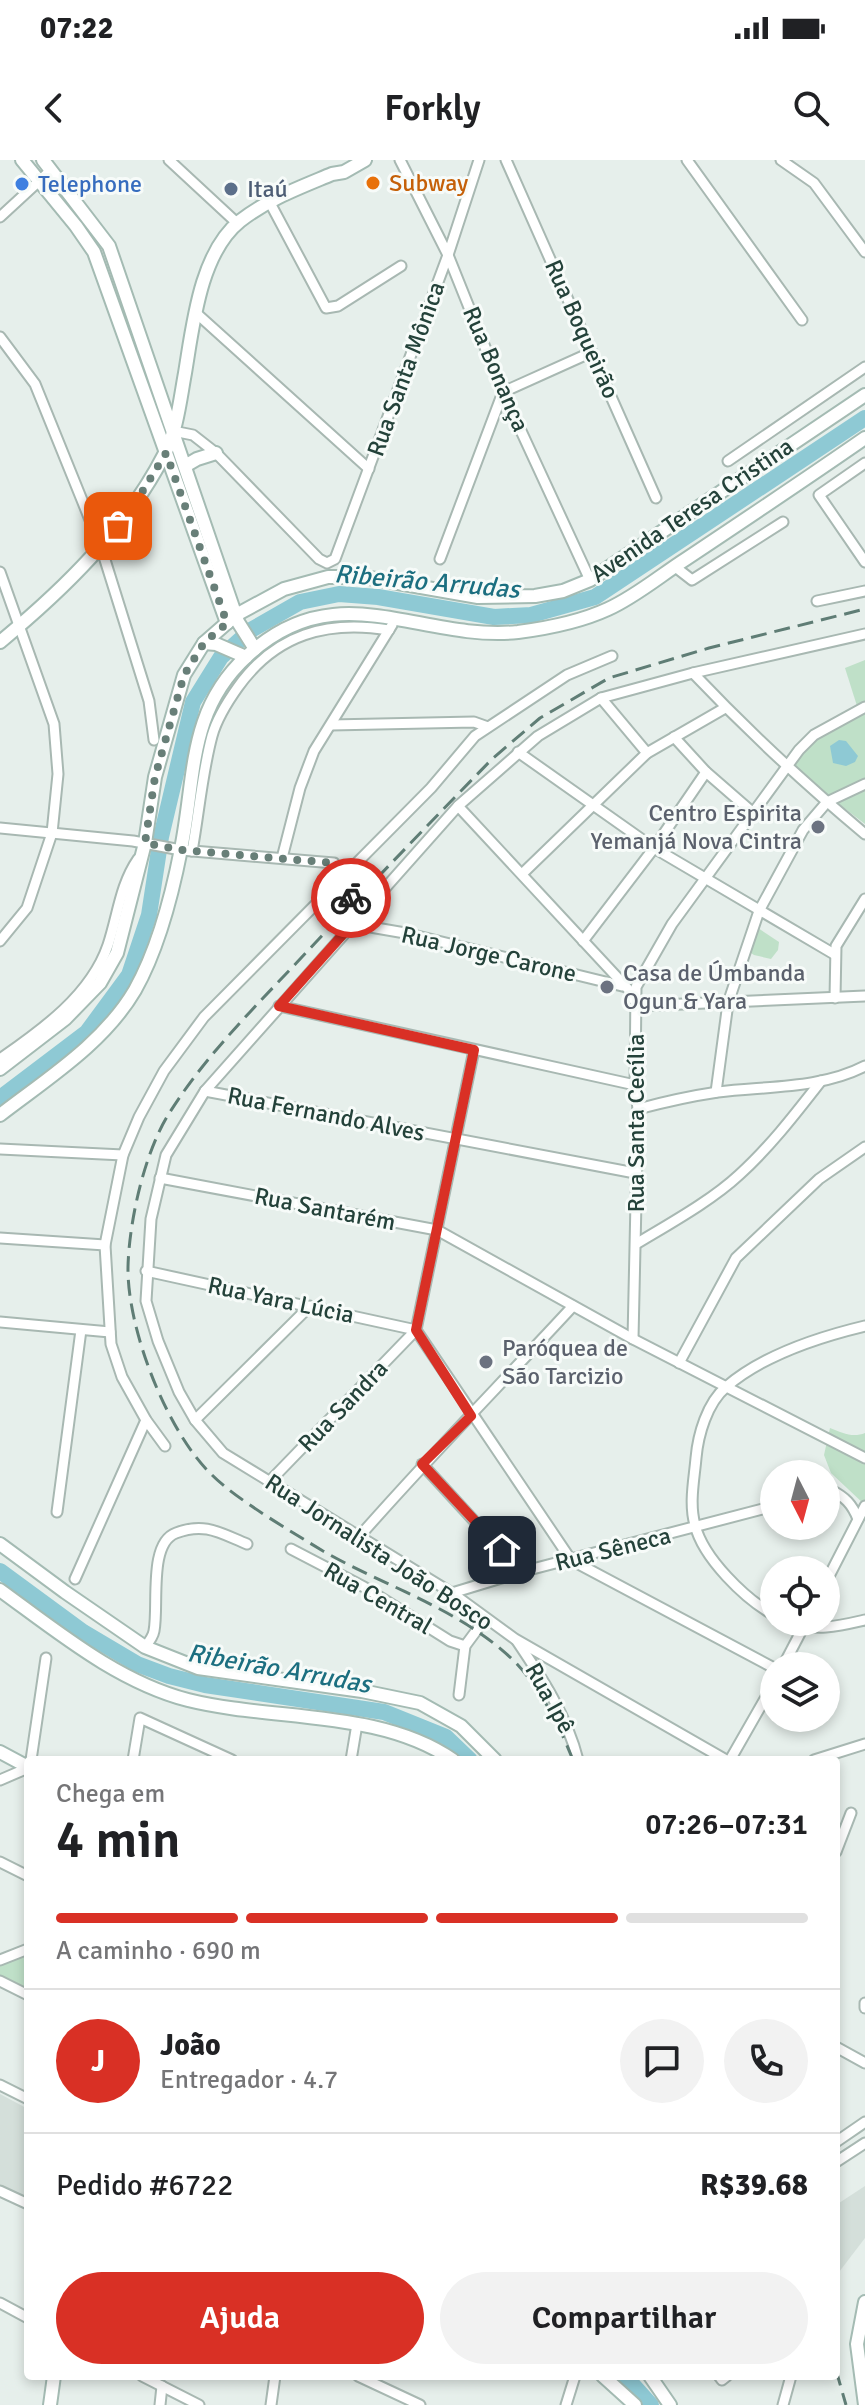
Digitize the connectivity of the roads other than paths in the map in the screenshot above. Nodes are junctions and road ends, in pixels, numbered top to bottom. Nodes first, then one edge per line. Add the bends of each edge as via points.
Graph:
1 (22, 160) edge
2 (169, 160) edge
3 (348, 160) edge
4 (365, 160) edge
5 (400, 160) edge
6 (479, 160) edge
7 (506, 160) edge
8 (687, 160) edge
9 (781, 160) edge
10 (47, 165) edge
11 (332, 174) junction
12 (39, 181) junction
13 (269, 201) junction
14 (0, 217) edge
15 (237, 223) junction
16 (865, 252) edge
17 (448, 255) junction
18 (401, 266) dead end
19 (195, 312) junction
20 (802, 320) dead end
21 (0, 337) edge
22 (592, 352) junction
23 (865, 367) edge
24 (503, 392) junction
25 (865, 395) edge
26 (173, 431) junction
27 (865, 438) edge
28 (166, 453) junction
29 (216, 453) junction
30 (728, 461) dead end
31 (865, 463) edge
32 (185, 466) junction
33 (369, 469) junction
34 (656, 498) dead end
35 (783, 522) dead end
36 (101, 547) junction
37 (440, 559) dead end
38 (865, 562) edge
39 (674, 566) junction
40 (0, 572) edge
41 (590, 580) junction
42 (865, 591) edge
43 (817, 601) dead end
44 (397, 617) junction
45 (234, 620) junction
46 (18, 627) junction
47 (389, 630) junction
48 (865, 634) edge
49 (0, 642) edge
50 (210, 643) junction
51 (248, 651) junction
52 (612, 656) dead end
53 (693, 673) junction
54 (601, 698) junction
55 (865, 707) edge
56 (725, 708) junction
57 (220, 718) junction
58 (204, 719) junction
59 (331, 725) junction
60 (488, 727) junction
61 (674, 737) junction
62 (154, 740) dead end
63 (518, 752) junction
64 (647, 753) junction
65 (788, 767) junction
66 (706, 772) junction
67 (198, 777) junction
68 (865, 784) edge
69 (827, 802) junction
70 (593, 805) junction
71 (458, 806) junction
72 (752, 812) junction
73 (0, 828) edge
74 (52, 833) junction
75 (865, 834) edge
76 (146, 847) junction
77 (654, 848) junction
78 (182, 850) junction
79 (282, 858) junction
80 (522, 874) junction
81 (706, 876) junction
82 (343, 880) junction
83 (865, 899) edge
84 (759, 911) junction
85 (362, 913) junction
86 (353, 924) junction
87 (0, 941) edge
88 (583, 941) junction
89 (834, 954) junction
90 (624, 986) junction
91 (865, 996) edge
92 (835, 998) junction
93 (728, 1003) junction
94 (279, 1006) junction
95 (637, 1006) junction
96 (474, 1050) junction
97 (0, 1059) edge
98 (865, 1066) edge
99 (0, 1069) edge
100 (821, 1081) junction
101 (635, 1085) junction
102 (205, 1091) junction
103 (716, 1092) junction
104 (638, 1109) junction
105 (0, 1115) edge
106 (457, 1140) junction
107 (865, 1147) edge
108 (0, 1149) edge
109 (123, 1155) junction
110 (635, 1173) junction
111 (160, 1178) junction
112 (437, 1230) junction
113 (0, 1238) edge
114 (636, 1244) junction
115 (105, 1245) junction
116 (146, 1271) junction
117 (310, 1306) junction
118 (573, 1306) junction
119 (0, 1322) edge
120 (865, 1326) edge
121 (81, 1330) junction
122 (416, 1330) junction
123 (110, 1332) junction
124 (633, 1339) junction
125 (679, 1363) junction
126 (725, 1387) junction
127 (471, 1416) junction
128 (146, 1420) junction
129 (195, 1420) junction
130 (165, 1446) dead end
131 (865, 1458) edge
132 (422, 1464) junction
133 (270, 1481) junction
134 (840, 1495) edge
135 (865, 1506) edge
136 (760, 1510) edge
137 (57, 1512) dead end
138 (858, 1519) junction
139 (695, 1528) junction
140 (358, 1538) junction
141 (0, 1544) edge
142 (247, 1544) dead end
143 (291, 1549) dead end
144 (839, 1556) edge
145 (571, 1560) junction
146 (521, 1572) junction
147 (75, 1579) dead end
148 (0, 1590) edge
149 (452, 1593) junction
150 (760, 1606) edge
151 (485, 1619) junction
152 (865, 1620) edge
153 (840, 1626) edge
154 (515, 1639) junction
155 (465, 1646) junction
156 (145, 1647) junction
157 (46, 1658) dead end
158 (760, 1661) edge
159 (459, 1695) dead end
160 (760, 1706) edge
161 (357, 1724) junction
162 (865, 1744) edge
163 (0, 1752) edge
164 (32, 1756) edge
165 (134, 1756) edge
166 (223, 1756) edge
167 (352, 1756) edge
168 (445, 1756) edge
169 (491, 1756) edge
170 (577, 1756) edge
171 (721, 1756) edge
172 (730, 1756) edge
173 (827, 1756) edge
174 (24, 1766) edge
175 (24, 1770) edge
176 (0, 1780) edge
177 (851, 1813) dead end
178 (840, 1842) edge
179 (0, 1862) edge
180 (24, 1874) edge
181 (24, 1951) edge
182 (0, 1960) edge
183 (0, 1981) edge
184 (24, 1993) edge
185 (840, 2049) edge
186 (865, 2063) edge
187 (0, 2085) edge
188 (24, 2097) edge
189 (865, 2122) edge
190 (840, 2139) edge
191 (865, 2143) edge
192 (840, 2159) edge
193 (0, 2191) edge
194 (24, 2202) edge
195 (865, 2302) edge
196 (0, 2303) edge
197 (24, 2316) edge
198 (53, 2380) edge
199 (150, 2380) edge
200 (274, 2380) edge
201 (367, 2380) edge
202 (574, 2380) edge
203 (607, 2380) edge
204 (653, 2380) edge
205 (790, 2380) edge
206 (162, 2386) junction
207 (863, 2390) edge
208 (50, 2405) edge
209 (160, 2405) edge
210 (199, 2405) edge
211 (271, 2405) edge
212 (420, 2405) edge
213 (566, 2405) edge
214 (635, 2405) edge
215 (670, 2405) edge
216 (783, 2405) edge
217 (865, 2405) edge

1 - 12 main road
2 - 15 street
3 - 11 main road
4 - 11 main road
5 - 17 street, Rua Bonança
6 - 17 street, Rua Santa Mônica
7 - 22 street, Rua Boqueirão
8 - 20 street
9 - 16 street via 814,183
10 - 12 street
10 - 26 main road via 109,246
11 - 13 main road
12 - 14 street
12 - 28 main road via 94,252
13 - 15 main road
13 - 18 street via 326,308 338,306
15 - 19 main road via 205,274
17 - 24 street, Rua Bonança
17 - 33 street, Rua Santa Mônica
19 - 26 main road
19 - 33 street
21 - 36 street via 35,384
22 - 24 street
22 - 34 street, Rua Boqueirão
23 - 30 street
24 - 37 street
24 - 41 street, Rua Bonança
25 - 41 main road, Avenida Teresa Cristina
26 - 28 main road
26 - 29 street via 193,435
26 - 32 main road
27 - 39 main road, Avenida Teresa Cristina
28 - 36 main road
28 - 45 main road
29 - 32 main road
29 - 33 street, Rua Santa Mônica via 327,563 335,559
31 - 38 street via 819,499
32 - 45 main road
35 - 39 street via 692,580
36 - 46 main road
36 - 62 street via 149,701
39 - 44 main road, Avenida Teresa Cristina via 610,609 561,625 483,631
40 - 46 street
41 - 45 main road, Avenida Teresa Cristina via 535,596 478,597 364,577 328,577 284,589
42 - 43 street
44 - 47 street
44 - 51 main road, Avenida Teresa Cristina via 315,617
45 - 50 main road, Avenida Teresa Cristina
45 - 51 main road
46 - 49 main road
46 - 74 street via 54,724 58,774
47 - 57 street, Avenida Teresa Cristina via 340,626 300,635 263,658
47 - 59 street
48 - 53 street, Rua Jornalista João Bosco
50 - 51 main road
50 - 76 main road, Avenida Teresa Cristina via 180,685 155,777
51 - 58 main road, Avenida Teresa Cristina via 218,688
52 - 60 street via 567,675
53 - 54 street, Rua Jornalista João Bosco
53 - 56 street
54 - 63 street, Rua Jornalista João Bosco
54 - 64 street
55 - 65 street, Rua Santa Cecília via 814,735
56 - 61 street
56 - 65 street
57 - 58 street
57 - 67 street, Avenida Teresa Cristina
58 - 67 main road, Avenida Teresa Cristina
59 - 60 street via 474,722
59 - 79 street via 300,788
60 - 82 street
61 - 64 street
61 - 66 street
63 - 70 street
63 - 71 street, Rua Jornalista João Bosco
64 - 70 street
65 - 69 street
65 - 72 street, Rua Santa Cecília
66 - 72 street
66 - 77 street
67 - 78 main road, Avenida Teresa Cristina
68 - 69 street
69 - 75 street
69 - 84 street via 803,830
70 - 77 street
70 - 80 street
71 - 80 street
71 - 85 street, Rua Jornalista João Bosco
72 - 81 street, Rua Santa Cecília
73 - 74 street
74 - 76 street
74 - 87 street via 27,908
76 - 78 street
76 - 97 street via 126,875 108,946 94,976 66,1008
76 - 99 main road, Avenida Teresa Cristina via 117,953 100,983 65,1019
77 - 81 street
77 - 88 street
78 - 79 street
78 - 105 main road, Avenida Teresa Cristina via 150,958 135,990 88,1047
79 - 82 street via 334,863
80 - 88 street
81 - 84 street
81 - 95 street, Rua Santa Cecília via 643,972 636,987
82 - 85 street
82 - 109 street via 204,1017 164,1071
83 - 89 street
84 - 89 street
84 - 93 street
85 - 86 street, Rua Jornalista João Bosco
86 - 90 street, Rua Jorge Carone
86 - 94 street, Rua Jornalista João Bosco
88 - 90 street
89 - 92 street
90 - 95 street
91 - 92 street
92 - 93 street
93 - 95 street
93 - 103 street
94 - 96 street
94 - 102 street, Rua Jornalista João Bosco
95 - 101 street, Rua Santa Cecília
96 - 101 street
96 - 106 street
98 - 100 street
100 - 103 street
100 - 114 street via 738,1176
101 - 104 street, Rua Santa Cecília
102 - 106 street, Rua Fernando Alves
102 - 111 street, Rua Jornalista João Bosco via 166,1155
103 - 104 street
104 - 110 street, Rua Santa Cecília
106 - 110 street, Rua Fernando Alves
106 - 112 street
107 - 125 street via 819,1179 736,1258
108 - 109 street
109 - 115 street
110 - 114 street, Rua Santa Cecília
111 - 112 street, Rua Santarém
111 - 116 street, Rua Jornalista João Bosco
112 - 118 street, Rua Santarém
112 - 122 street
113 - 115 street
114 - 124 street, Rua Santa Cecília
115 - 123 street
116 - 117 street, Rua Yara Lúcia
116 - 129 street, Rua Jornalista João Bosco via 146,1301 158,1341
117 - 122 street, Rua Yara Lúcia
117 - 129 street
118 - 124 street, Rua Santarém
118 - 127 street
119 - 121 street
120 - 126 street via 772,1358
121 - 123 street
121 - 137 street
122 - 127 street
122 - 133 street, Rua Sandra
123 - 128 street via 122,1377
124 - 125 street, Rua Santarém
125 - 126 street, Rua Santarém
126 - 131 street, Rua Santarém
126 - 139 street via 707,1414 697,1444 691,1503
127 - 132 street
127 - 145 street
128 - 130 street
128 - 147 street
129 - 133 street, Rua Jornalista João Bosco via 223,1453
132 - 140 street
132 - 146 street
133 - 140 street, Rua Jornalista João Bosco
134 - 138 street
135 - 138 street
136 - 139 street, Rua Sêneca
138 - 144 street
139 - 145 street, Rua Sêneca
139 - 150 street via 715,1562
140 - 149 street, Rua Jornalista João Bosco
141 - 156 main road
142 - 156 street via 193,1527 170,1536 161,1548 154,1635
143 - 155 street, Rua Central
145 - 146 street, Rua Sêneca
145 - 158 street
146 - 149 street, Rua Sêneca
148 - 161 main road via 129,1679 187,1700
149 - 151 street, Rua Jornalista João Bosco
151 - 154 street, Rua Jornalista João Bosco
151 - 155 street
152 - 153 street
154 - 170 street, Rua Ipê via 545,1681
154 - 171 street, Rua Jornalista João Bosco
155 - 159 street
156 - 169 main road via 198,1668 420,1703 461,1726
157 - 164 street
160 - 172 street
161 - 167 street
161 - 168 main road via 409,1738
162 - 173 street
163 - 174 main road
165 - 166 street via 140,1718
175 - 176 street
177 - 178 street
179 - 180 street
181 - 182 street
183 - 184 street
185 - 186 street
187 - 188 street
189 - 190 street
191 - 192 street
193 - 194 street
195 - 207 main road via 857,2344
196 - 197 street
198 - 208 main road
199 - 206 street
200 - 211 street
201 - 212 street
202 - 213 street
203 - 214 main road
204 - 215 main road
205 - 216 street
206 - 209 street
206 - 210 street
207 - 217 main road

